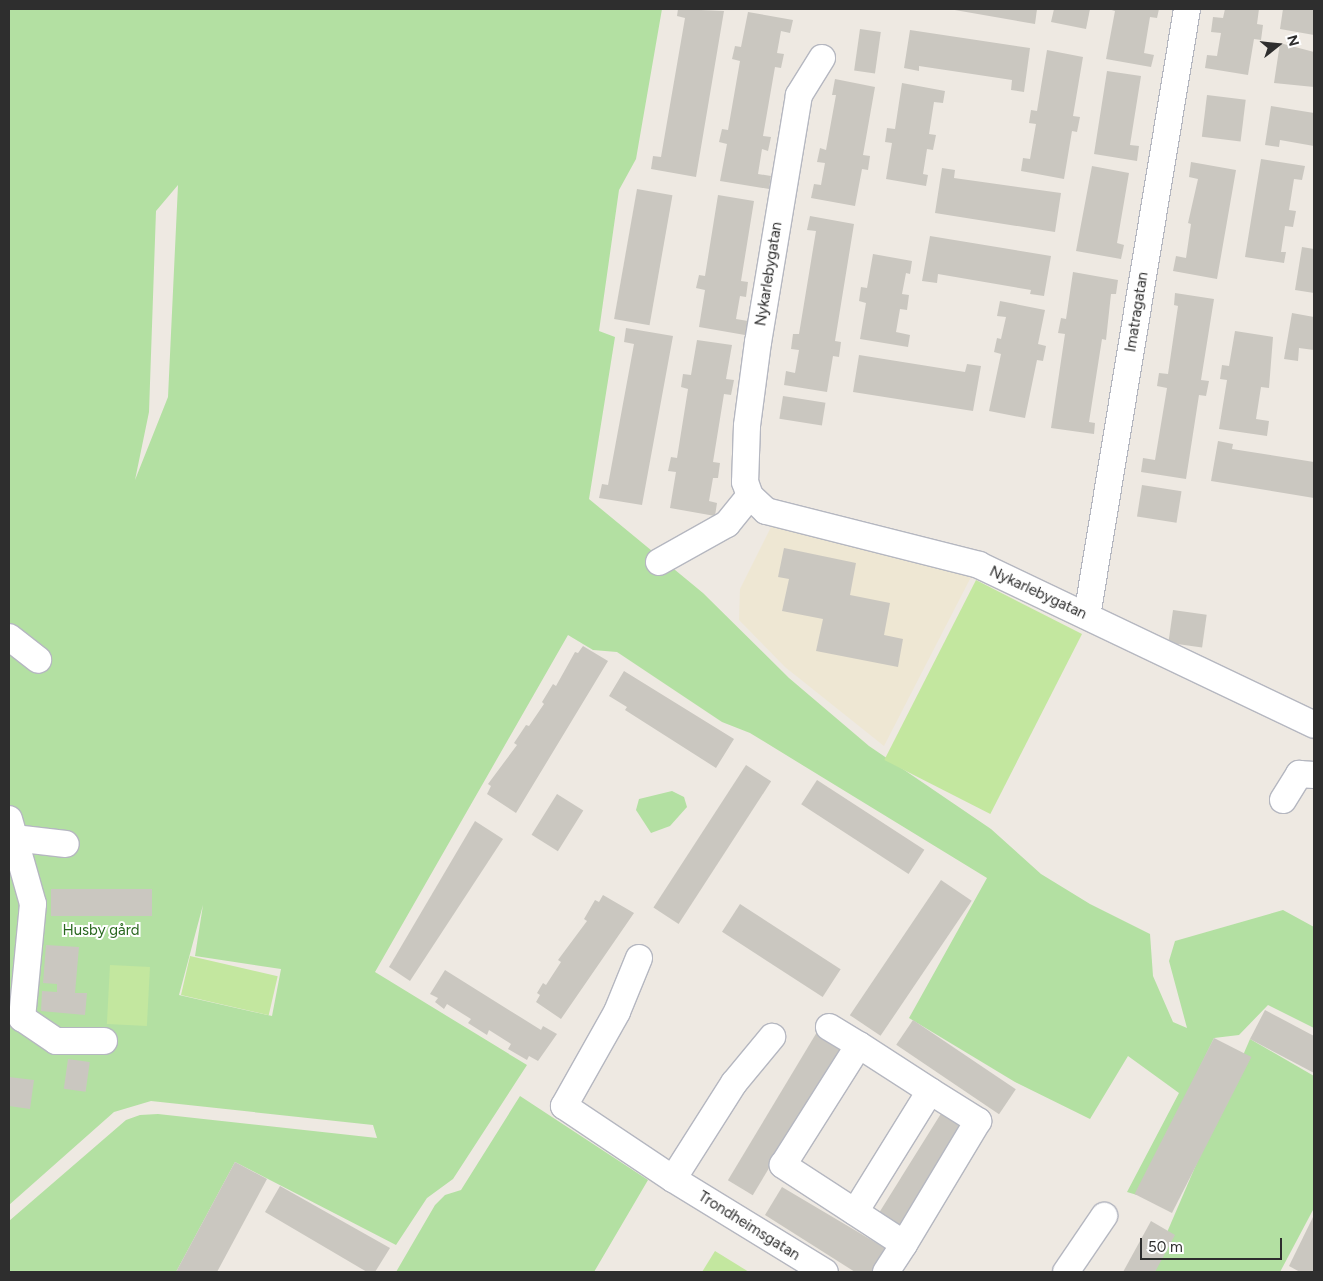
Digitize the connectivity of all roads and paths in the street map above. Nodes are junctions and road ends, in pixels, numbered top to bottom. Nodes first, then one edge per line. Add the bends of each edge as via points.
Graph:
1 (1187, 9) edge
2 (822, 58) dead end
3 (750, 496) junction
4 (659, 562) dead end
5 (1087, 616) junction
6 (9, 637) edge
7 (38, 660) dead end
8 (1314, 725) edge
9 (1314, 775) edge
10 (1284, 800) dead end
11 (11, 829) edge
12 (66, 844) dead end
13 (20, 936) edge
14 (639, 958) dead end
15 (17, 983) edge
16 (829, 1027) dead end
17 (772, 1037) dead end
18 (104, 1041) dead end
19 (859, 1045) junction
20 (930, 1091) junction
21 (674, 1179) junction
22 (855, 1212) junction
23 (1104, 1216) dead end
24 (904, 1244) junction
25 (825, 1272) edge
26 (886, 1272) edge
27 (1066, 1272) edge

1 - 5 street, Imatragatan
2 - 3 street, Nykarlebygatan via 799,94 758,342 747,426 745,482
3 - 4 street via 727,524
3 - 5 street, Nykarlebygatan via 766,511 979,565
5 - 8 street, Nykarlebygatan
6 - 7 street
9 - 10 street via 1299,774
11 - 12 street
11 - 13 street via 33,904
13 - 15 street
14 - 21 street, Trondheimsgatan via 617,1012 564,1106
15 - 18 street via 22,1018 56,1041
16 - 19 street
17 - 21 street via 734,1083
19 - 20 street
19 - 22 street via 783,1165
20 - 22 street
20 - 24 street via 978,1121
21 - 25 street, Trondheimsgatan
22 - 24 street
23 - 27 street
24 - 26 street

